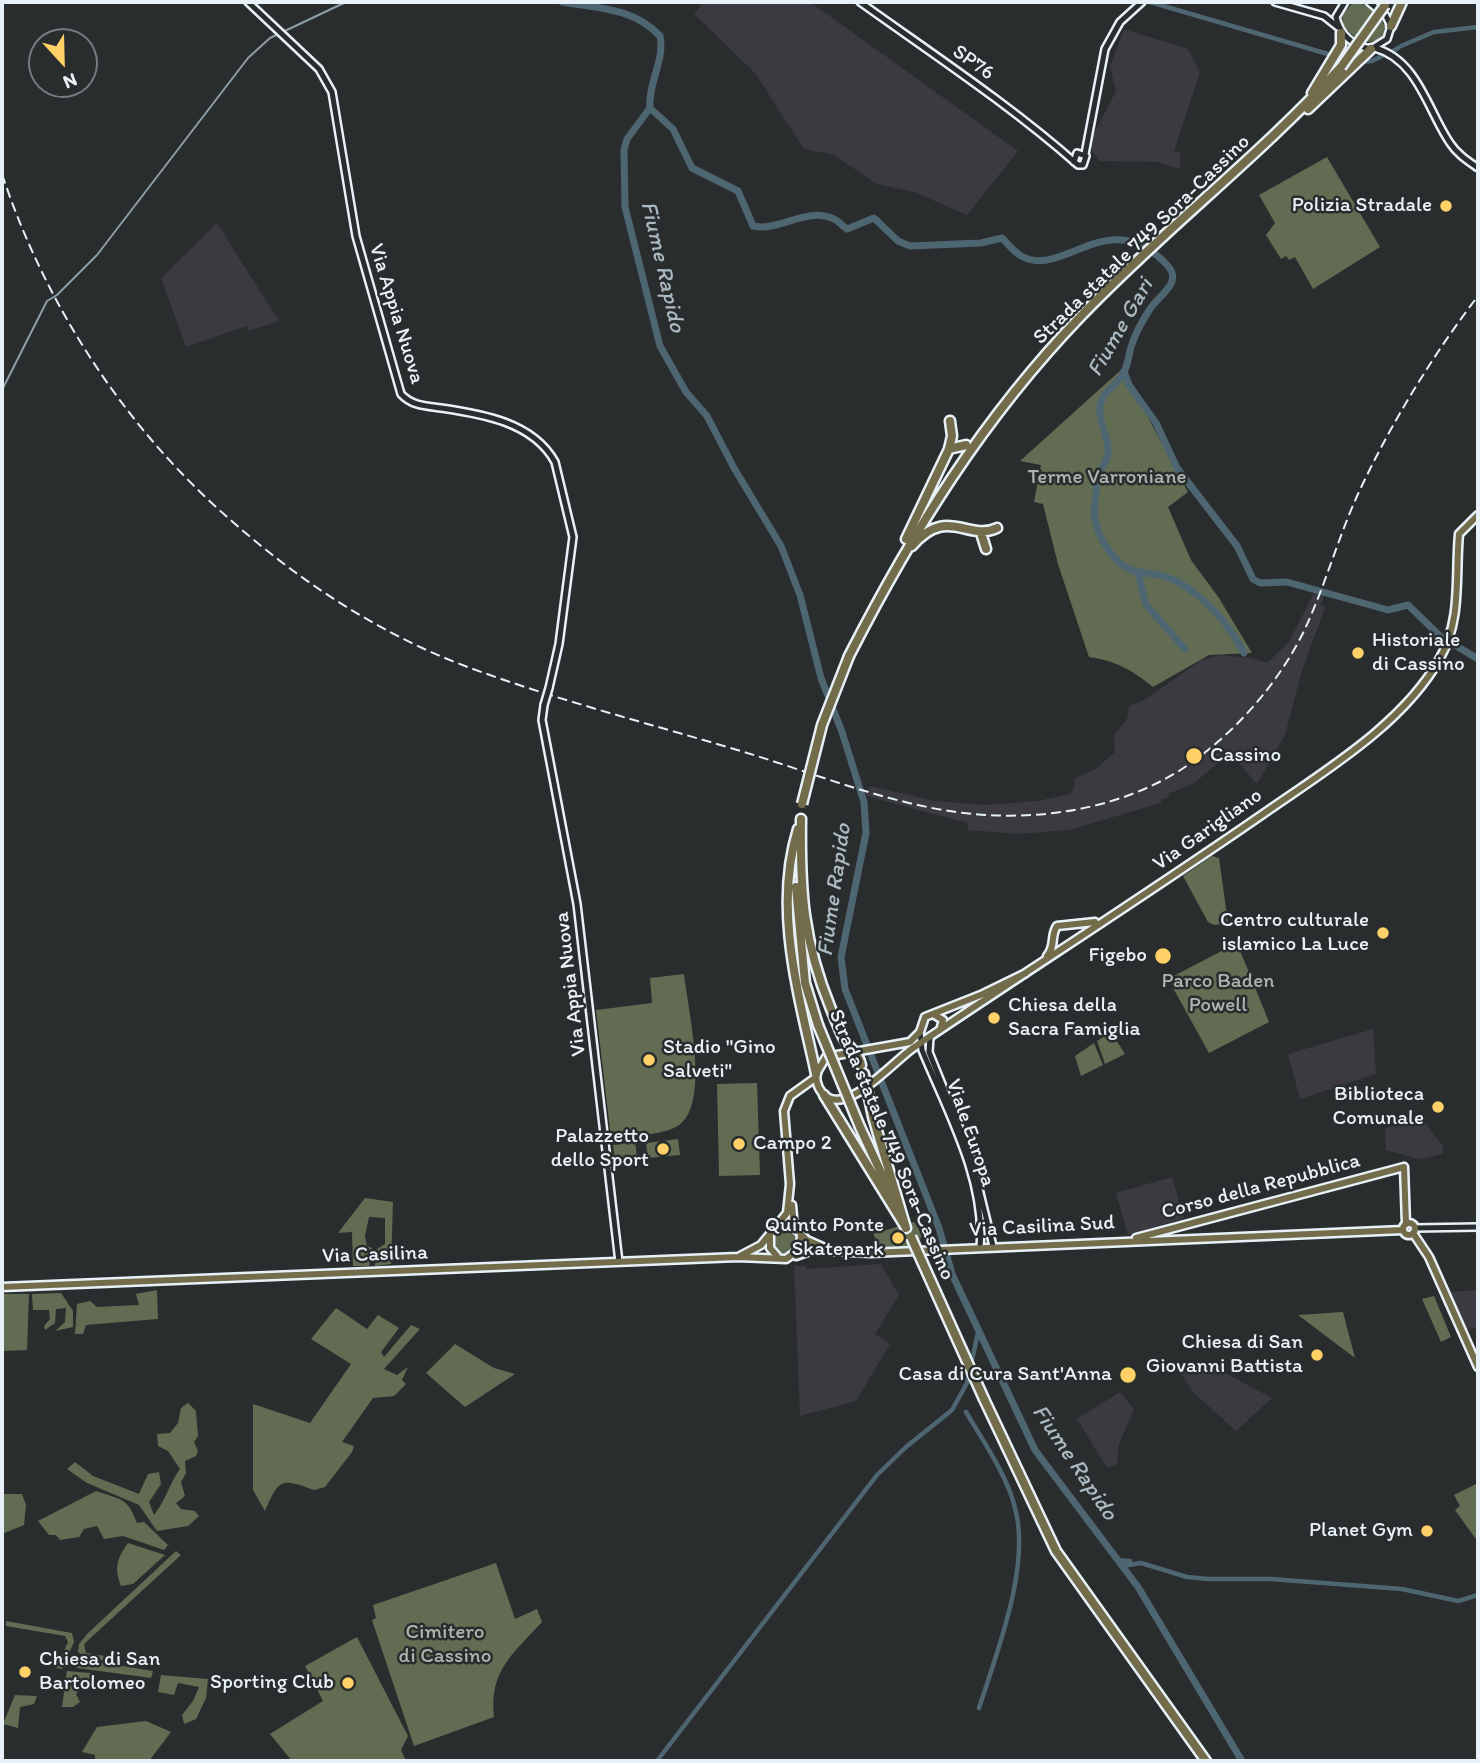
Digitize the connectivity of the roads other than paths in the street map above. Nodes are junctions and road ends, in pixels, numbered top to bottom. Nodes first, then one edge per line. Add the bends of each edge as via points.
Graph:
1 (248, 2) edge
2 (860, 2) edge
3 (1142, 2) edge
4 (1275, 2) edge
5 (1345, 2) edge
6 (1370, 2) edge
7 (1402, 2) edge
8 (1387, 3) edge
9 (1339, 7) junction
10 (1324, 16) junction
11 (1391, 26) junction
12 (1340, 30) junction
13 (1387, 39) junction
14 (1373, 48) junction
15 (1392, 55) junction
16 (1345, 70) junction
17 (1281, 130) junction
18 (1066, 151) junction
19 (1080, 154) junction
20 (1074, 162) junction
21 (1478, 169) edge
22 (950, 421) dead end
23 (966, 445) dead end
24 (949, 449) junction
25 (1476, 518) edge
26 (997, 528) dead end
27 (981, 533) junction
28 (986, 548) dead end
29 (885, 586) junction
30 (800, 819) junction
31 (1104, 920) junction
32 (1072, 927) junction
33 (1075, 938) junction
34 (1055, 942) junction
35 (1063, 947) junction
36 (1042, 962) junction
37 (1026, 973) junction
38 (931, 1014) junction
39 (940, 1030) junction
40 (920, 1032) junction
41 (931, 1036) junction
42 (918, 1045) junction
43 (923, 1051) joint
44 (853, 1052) junction
45 (863, 1070) junction
46 (816, 1076) junction
47 (869, 1083) junction
48 (823, 1094) junction
49 (856, 1095) junction
50 (790, 1208) junction
51 (778, 1226) junction
52 (794, 1227) junction
53 (1478, 1227) edge
54 (906, 1228) junction
55 (1409, 1228) junction
56 (771, 1232) junction
57 (801, 1235) junction
58 (1153, 1237) junction
59 (993, 1246) junction
60 (980, 1247) junction
61 (833, 1251) junction
62 (777, 1256) junction
63 (794, 1256) junction
64 (738, 1257) junction
65 (619, 1262) junction
66 (2, 1286) edge
67 (1478, 1367) edge
68 (1206, 1761) edge

1 - 65 street, Via Appia Nuova, bridge via 319,69 332,92 356,236 401,394 415,404 498,418 536,441 555,462 573,537 559,644 542,720 578,904
2 - 18 street, SP76
3 - 19 street via 1120,22 1105,49 1086,144
4 - 10 street
5 - 9 street
6 - 11 street
7 - 11 highway
8 - 16 highway, Strada statale 749 Sora-Cassino, bridge
9 - 10 street
9 - 12 street
10 - 12 street
11 - 13 street
12 - 14 street
12 - 17 highway via 1338,49 1308,98
13 - 14 street
13 - 15 street
14 - 15 street
14 - 16 highway
15 - 21 street via 1420,86 1450,144
16 - 17 highway, Strada statale 749 Sora-Cassino
17 - 29 highway, Strada statale 749 Sora-Cassino via 1081,316 1021,383 920,524
18 - 19 street, SP76
18 - 20 street, SP76
19 - 20 street
19 - 20 street via 1086,161 1083,165
22 - 24 highway
23 - 24 highway
24 - 29 highway
25 - 31 main road, Via Garigliano via 1459,534 1457,600 1450,635 1422,686 1353,750
26 - 27 highway
27 - 28 highway
27 - 29 highway via 962,526 932,530 912,546
29 - 30 highway, Strada statale 749 Sora-Cassino, bridge via 849,656 822,725
30 - 44 highway via 800,889 806,930 831,1008
30 - 46 highway via 790,862 788,911 794,971
30 - 54 highway, Strada statale 749 Sora-Cassino, bridge via 796,901 805,983 860,1127
31 - 32 main road, Via Garigliano
31 - 33 main road, Via Garigliano
32 - 33 main road
32 - 34 main road, Via Garigliano via 1057,926
33 - 35 main road, Via Garigliano
34 - 35 main road
34 - 36 main road, Via Garigliano
35 - 36 main road, Via Garigliano
36 - 37 main road, Via Garigliano
37 - 38 main road, Via Garigliano
37 - 39 main road, Via Garigliano
38 - 39 main road via 941,1016
38 - 40 main road via 923,1019
39 - 41 main road, Via Garigliano
40 - 42 street
40 - 44 main road via 910,1042
41 - 42 main road, Via Garigliano
41 - 59 street, Viale Europa via 929,1052 971,1156
42 - 43 main road
42 - 47 main road, Via Garigliano
43 - 60 street, Viale Europa via 965,1158 979,1212
44 - 45 highway
44 - 46 main road via 825,1057
45 - 47 highway
45 - 49 main road via 863,1083
46 - 48 main road
46 - 50 main road via 790,1096 784,1111
47 - 49 main road, Via Garigliano
47 - 54 highway via 873,1117
48 - 49 main road via 836,1101
48 - 50 main road via 799,1093 787,1111 792,1156
48 - 54 highway
50 - 51 main road
50 - 52 main road
51 - 52 main road
51 - 56 main road
52 - 57 main road
53 - 55 street
54 - 68 highway, Strada statale 749 Sora-Cassino, bridge via 1056,1551
55 - 58 main road
55 - 58 main road, Corso della Repubblica via 1404,1167
55 - 67 main road via 1429,1256
56 - 62 main road via 770,1248
56 - 64 main road via 753,1251
57 - 61 main road, Via Casilina Sud
57 - 63 main road
58 - 59 main road, Via Casilina Sud
59 - 60 main road, Via Casilina Sud
60 - 61 main road, Via Casilina Sud
61 - 63 main road, Via Casilina Sud via 813,1250
62 - 63 main road, Via Casilina
62 - 64 main road, Via Casilina
64 - 65 main road, Via Casilina
65 - 66 main road, Via Casilina

